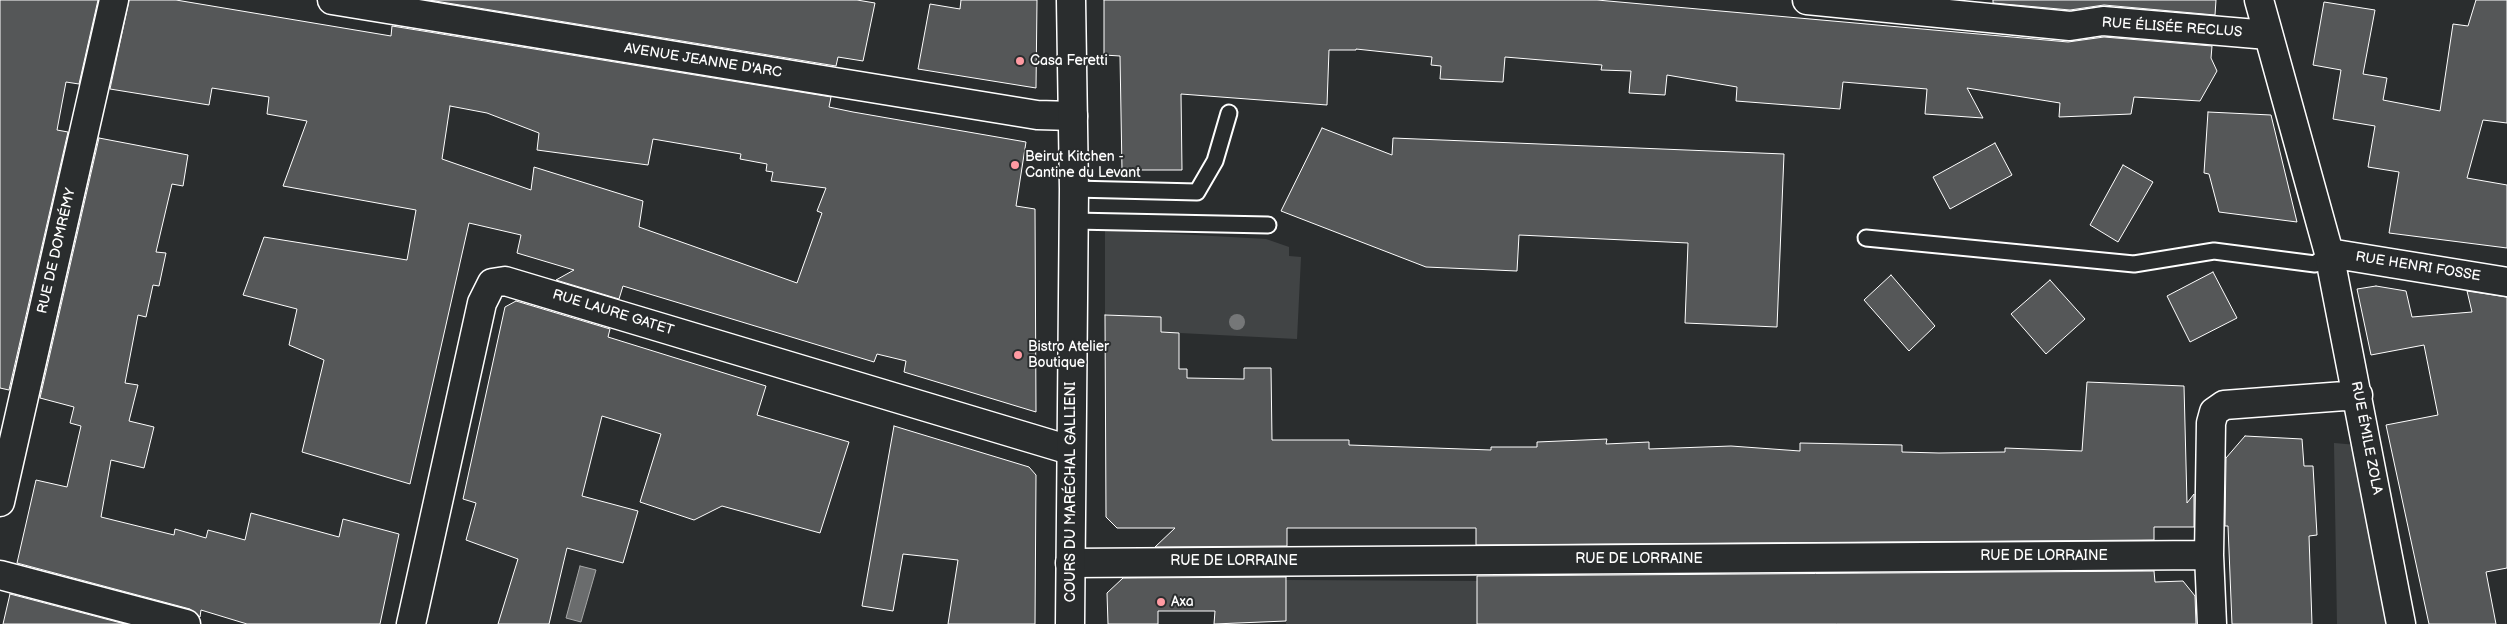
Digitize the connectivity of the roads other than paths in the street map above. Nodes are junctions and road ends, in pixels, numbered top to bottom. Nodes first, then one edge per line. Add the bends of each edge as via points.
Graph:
1 (114, 0) edge
2 (332, 0) edge
3 (1071, 0) edge
4 (1807, 0) edge
5 (2259, 0) edge
6 (2268, 35) junction
7 (1229, 113) dead end
8 (1073, 116) junction
9 (1074, 189) junction
10 (1074, 221) junction
11 (1268, 225) dead end
12 (1866, 238) dead end
13 (2329, 253) junction
14 (2507, 282) edge
15 (2358, 396) junction
16 (1070, 450) junction
17 (0, 502) edge
18 (2209, 555) junction
19 (1070, 563) junction
20 (0, 575) edge
21 (186, 624) edge
22 (411, 624) edge
23 (1070, 624) edge
24 (2212, 624) edge
25 (2401, 624) edge

1 - 17 street, RUE DE DOMRÉMY
2 - 8 street, AVENUE JEANNE D'ARC via 1037,116
3 - 8 street, COURS DU MARÉCHAL GALLIENI
4 - 6 street, RUE ÉLISÉE RECLUS via 2070,26 2103,21
5 - 6 street, RUE ÉMILE ZOLA
6 - 13 street, RUE ÉMILE ZOLA
7 - 9 lane via 1215,161 1197,192
8 - 9 street, COURS DU MARÉCHAL GALLIENI
9 - 10 street, COURS DU MARÉCHAL GALLIENI
10 - 11 lane
10 - 16 street, COURS DU MARÉCHAL GALLIENI
12 - 13 lane via 2134,264 2214,251 2315,264
13 - 14 street, RUE HENRI FOSSE
13 - 15 street, RUE ÉMILE ZOLA
15 - 18 street via 2224,406 2214,412 2211,423
15 - 25 street, RUE ÉMILE ZOLA
16 - 19 street, COURS DU MARÉCHAL GALLIENI
16 - 22 street, RUE LAURE GATET via 505,281 492,283 482,303
18 - 19 street, RUE DE LORRAINE
18 - 24 street
19 - 23 street, COURS DU MARÉCHAL GALLIENI
20 - 21 street

